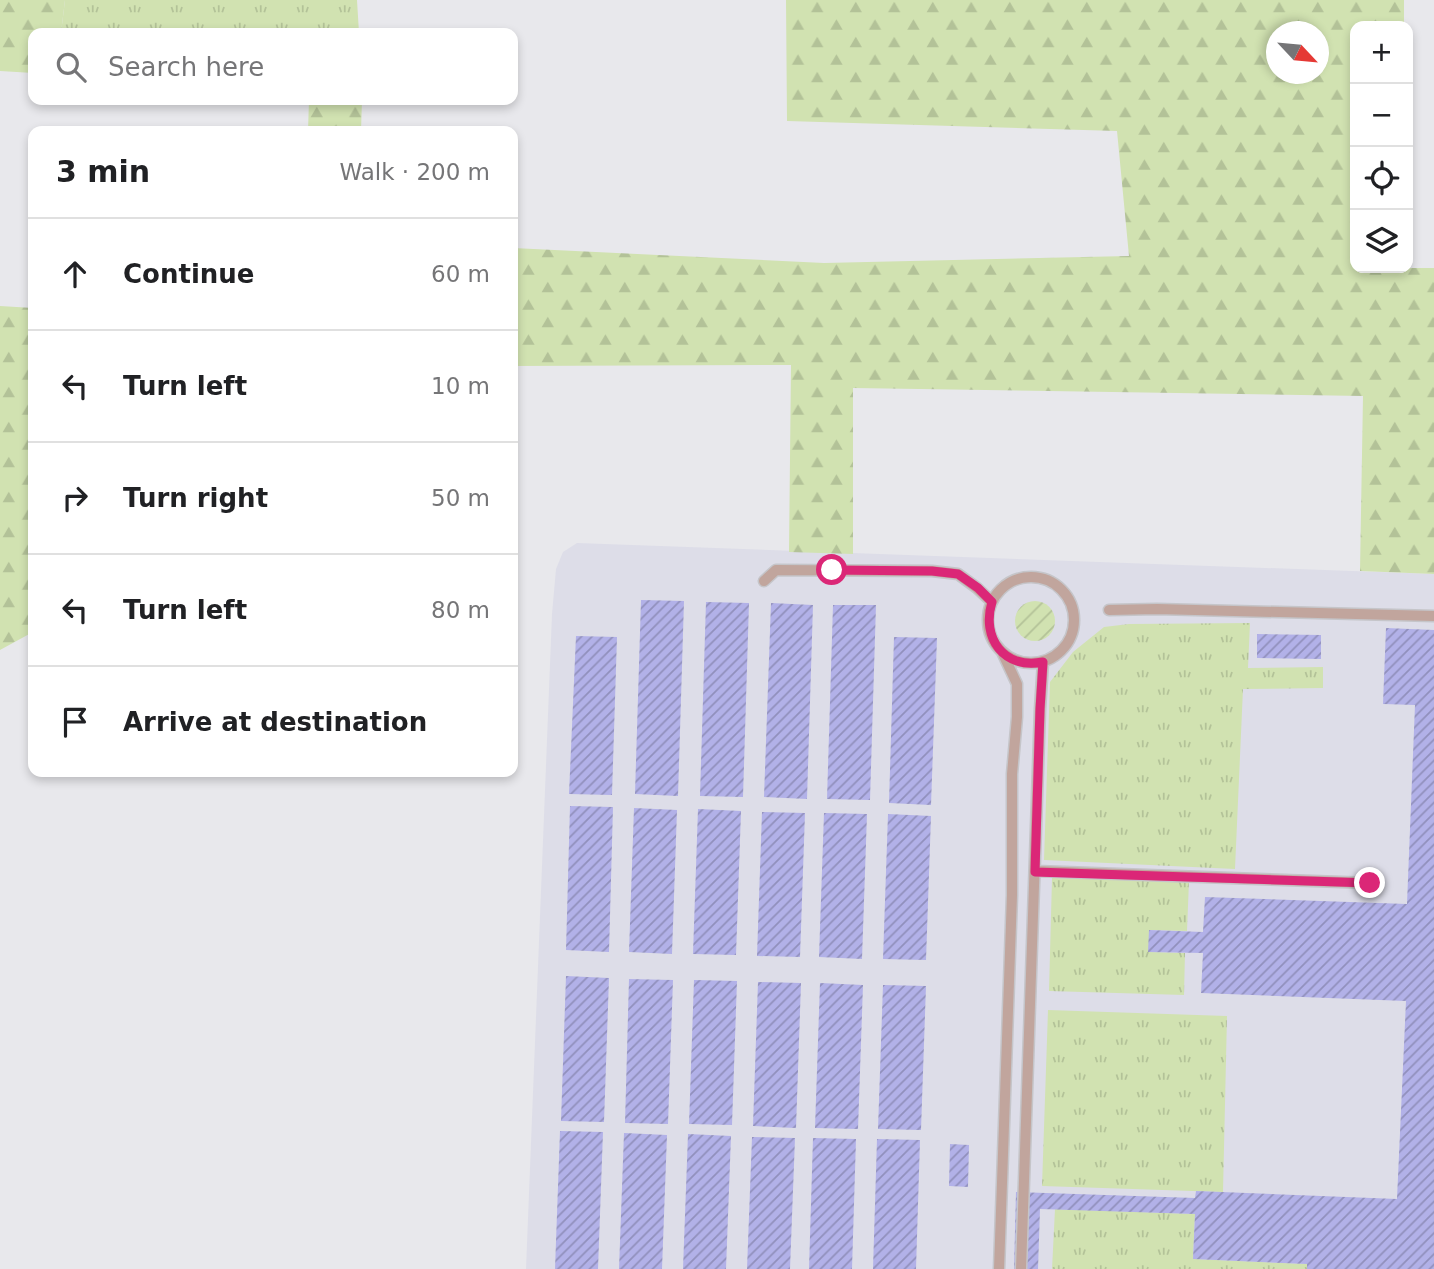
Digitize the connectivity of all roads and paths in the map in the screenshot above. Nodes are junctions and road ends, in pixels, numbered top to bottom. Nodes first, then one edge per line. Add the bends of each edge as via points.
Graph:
1 (764, 581) dead end
2 (992, 602) junction
3 (1109, 610) dead end
4 (1434, 616) edge
5 (1002, 652) junction
6 (1043, 662) junction
7 (1035, 872) junction
8 (1370, 883) dead end
9 (999, 1269) edge
10 (1021, 1269) edge

1 - 2 lane via 776,570 932,571 958,574
2 - 5 lane via 988,628
2 - 6 lane via 1010,582 1022,578 1048,580 1060,587 1074,609 1075,622 1065,647
3 - 4 lane
5 - 6 lane via 1026,663
5 - 9 lane via 1017,684 1017,695
6 - 7 lane
7 - 8 lane
7 - 10 lane

